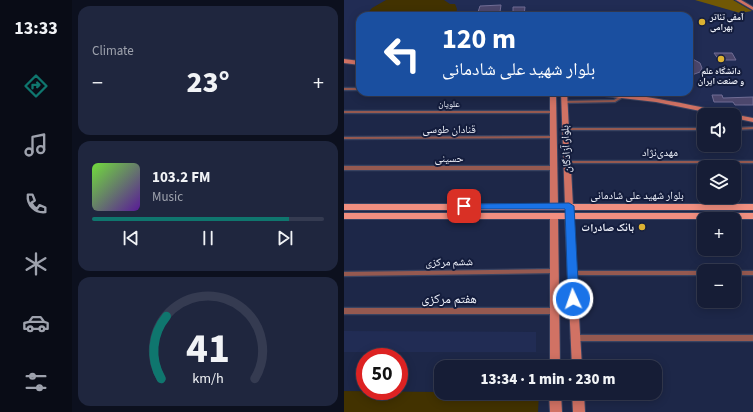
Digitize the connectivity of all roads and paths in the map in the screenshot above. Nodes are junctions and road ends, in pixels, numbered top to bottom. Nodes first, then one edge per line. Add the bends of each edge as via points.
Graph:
1 (738, 0) edge
2 (753, 8) edge
3 (344, 61) edge
4 (356, 62) edge
5 (344, 89) edge
6 (356, 89) edge
7 (553, 96) edge
8 (564, 96) edge
9 (623, 96) joint
10 (564, 102) junction
11 (697, 108) edge
12 (344, 112) edge
13 (553, 112) junction
14 (741, 117) edge
15 (753, 120) edge
16 (753, 128) edge
17 (697, 129) edge
18 (741, 129) edge
19 (566, 130) junction
20 (553, 137) junction
21 (344, 138) edge
22 (567, 162) junction
23 (753, 162) edge
24 (344, 168) edge
25 (554, 168) junction
26 (554, 206) junction
27 (569, 206) junction
28 (344, 207) edge
29 (753, 207) edge
30 (344, 216) edge
31 (554, 216) junction
32 (569, 216) junction
33 (753, 216) edge
34 (554, 271) junction
35 (572, 273) junction
36 (697, 273) edge
37 (741, 273) edge
38 (753, 273) edge
39 (344, 274) edge
40 (344, 311) edge
41 (555, 311) junction
42 (575, 338) junction
43 (753, 338) edge
44 (555, 360) edge
45 (577, 360) edge
46 (555, 400) edge
47 (578, 400) edge
48 (556, 412) edge
49 (579, 412) edge

1 - 2 main road
3 - 4 main road
5 - 6 street
7 - 13 main road, بلوار آزادگان
8 - 10 main road, بلوار آزادگان
9 - 10 street via 615,101
9 - 11 main road
10 - 19 main road, بلوار آزادگان
12 - 13 street, علویان
13 - 20 main road, بلوار آزادگان
14 - 15 main road
16 - 18 street
17 - 19 street
19 - 22 main road, بلوار آزادگان
20 - 21 street, قنادان طوسی
20 - 25 main road, بلوار آزادگان
22 - 23 street, مهدی‌نژاد
22 - 27 main road, بلوار آزادگان
24 - 25 street, حسینی
25 - 26 main road, بلوار آزادگان
26 - 27 main road, بلوار شهید علی شادمانی
26 - 28 main road
26 - 31 main road
27 - 29 main road, بلوار شهید علی شادمانی
27 - 32 main road
30 - 31 main road
31 - 32 main road, بلوار شهید علی شادمانی
31 - 34 main road
32 - 33 main road, بلوار شهید علی شادمانی
32 - 35 main road
34 - 39 street, ششم مرکزی
34 - 41 main road
35 - 36 street
35 - 42 main road
37 - 38 street
40 - 41 street, هفتم مرکزی
41 - 44 main road
42 - 43 street
42 - 45 main road
46 - 48 main road
47 - 49 main road

